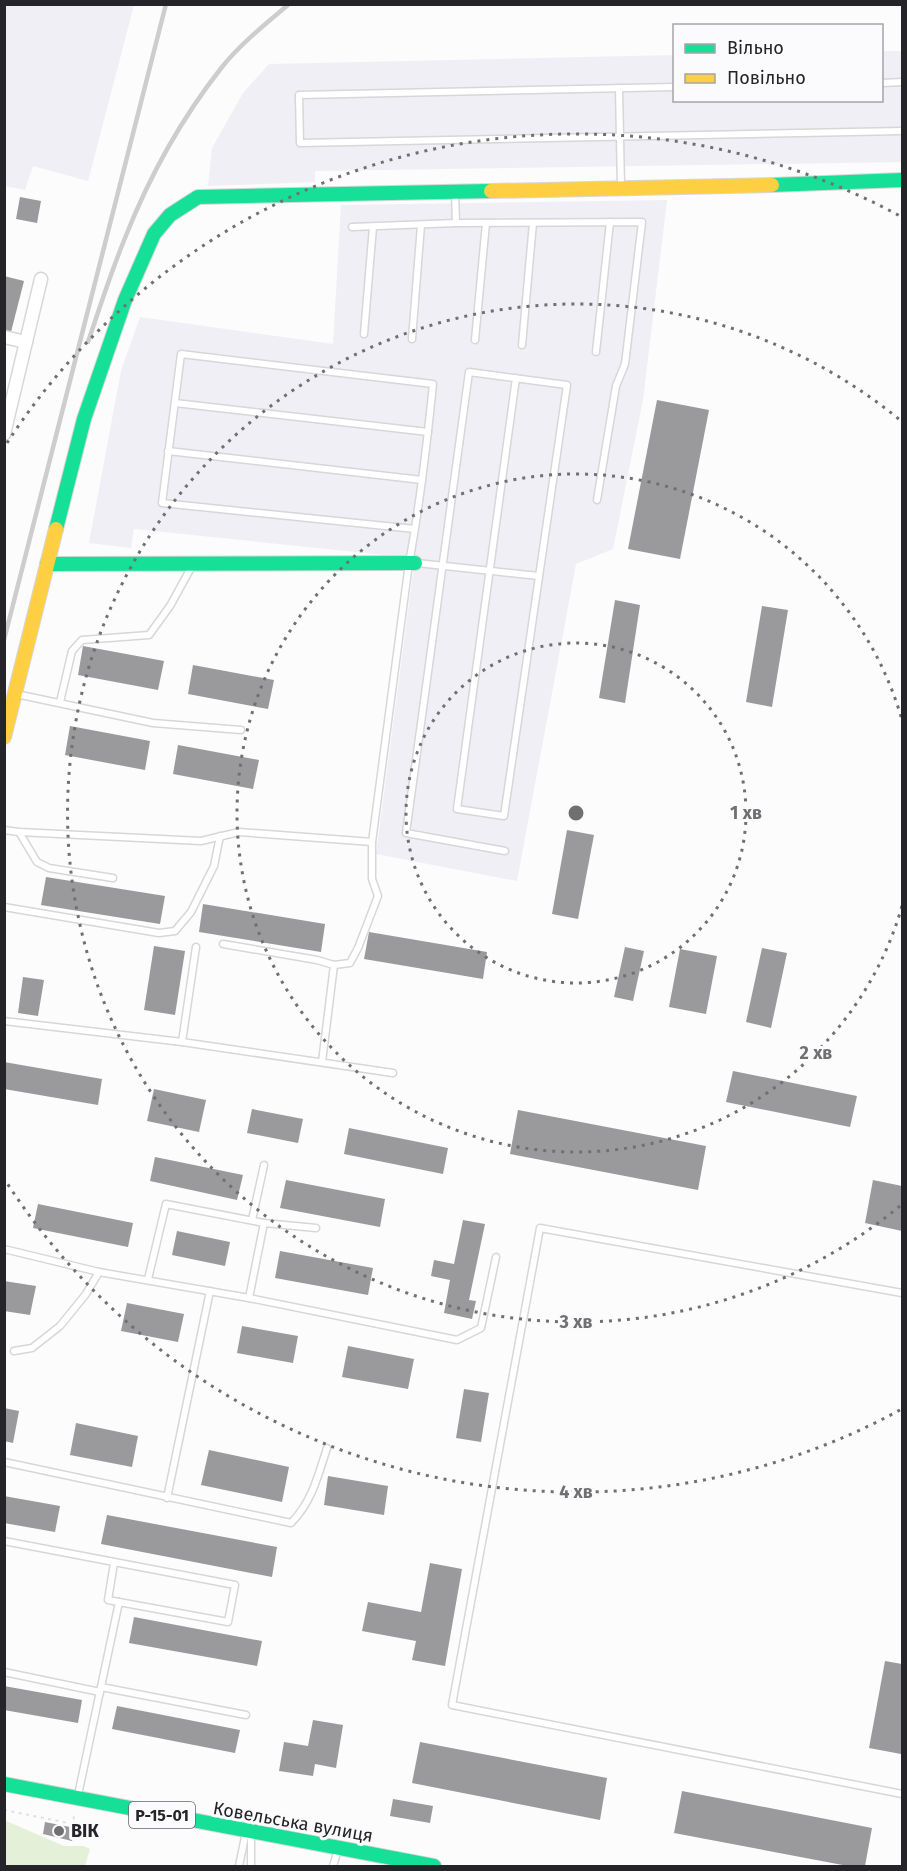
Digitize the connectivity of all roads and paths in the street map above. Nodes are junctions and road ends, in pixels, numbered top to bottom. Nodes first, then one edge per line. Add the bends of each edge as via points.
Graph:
1 (903, 82) edge
2 (883, 83) edge
3 (673, 87) edge
4 (619, 88) junction
5 (903, 131) edge
6 (621, 137) junction
7 (903, 180) edge
8 (621, 188) junction
9 (455, 192) junction
10 (610, 222) junction
11 (486, 223) junction
12 (533, 223) junction
13 (456, 224) junction
14 (421, 225) junction
15 (352, 227) dead end
16 (373, 227) junction
17 (41, 279) dead end
18 (364, 334) dead end
19 (4, 337) edge
20 (412, 339) dead end
21 (475, 340) dead end
22 (27, 342) junction
23 (522, 345) dead end
24 (596, 352) dead end
25 (516, 378) junction
26 (175, 403) junction
27 (428, 432) junction
28 (4, 435) edge
29 (168, 451) junction
30 (422, 480) junction
31 (597, 500) dead end
32 (415, 530) junction
33 (412, 563) junction
34 (47, 564) junction
35 (194, 564) junction
36 (442, 564) junction
37 (490, 571) junction
38 (539, 576) junction
39 (15, 694) junction
40 (60, 702) junction
41 (241, 730) dead end
42 (4, 737) edge
43 (4, 830) edge
44 (19, 832) junction
45 (220, 836) junction
46 (372, 842) junction
47 (505, 851) dead end
48 (113, 878) dead end
49 (4, 907) edge
50 (222, 944) dead end
51 (196, 947) dead end
52 (334, 965) junction
53 (4, 1021) edge
54 (182, 1042) junction
55 (322, 1062) junction
56 (393, 1073) dead end
57 (264, 1166) dead end
58 (252, 1220) junction
59 (264, 1223) junction
60 (316, 1228) dead end
61 (4, 1249) edge
62 (496, 1257) dead end
63 (99, 1272) junction
64 (148, 1279) junction
65 (210, 1291) junction
66 (903, 1293) edge
67 (249, 1298) junction
68 (14, 1350) dead end
69 (327, 1448) dead end
70 (4, 1462) edge
71 (167, 1498) junction
72 (4, 1541) edge
73 (114, 1563) junction
74 (119, 1602) junction
75 (4, 1672) edge
76 (101, 1689) junction
77 (246, 1715) dead end
78 (4, 1784) edge
79 (903, 1794) edge
80 (77, 1798) junction
81 (4, 1810) edge
82 (249, 1832) junction
83 (338, 1848) junction
84 (239, 1866) edge
85 (251, 1866) edge
86 (333, 1866) edge
87 (434, 1866) edge

1 - 2 lane
3 - 4 lane
4 - 6 lane
4 - 6 lane via 299,94 299,133 300,143
5 - 6 lane
6 - 8 lane
7 - 8 street
8 - 9 street
9 - 13 lane
9 - 34 street via 198,196 170,215 154,234 125,300 84,420
10 - 12 lane
10 - 24 lane
10 - 31 lane via 642,222 625,364 616,386
11 - 12 lane
11 - 13 lane
11 - 21 lane
12 - 23 lane
13 - 14 lane
14 - 16 lane
14 - 20 lane
15 - 16 lane
16 - 18 lane
17 - 22 street
19 - 22 street
22 - 28 street
25 - 36 lane via 469,372
25 - 37 lane
25 - 38 lane via 567,385
26 - 27 lane
26 - 27 lane via 181,354 433,384
26 - 29 lane
27 - 30 lane
29 - 30 lane
29 - 32 lane via 162,503
30 - 32 lane
32 - 33 lane
33 - 35 street
33 - 36 lane
33 - 46 lane
34 - 35 street
34 - 39 street
35 - 40 lane via 149,635 82,640 72,651
36 - 37 lane
36 - 47 lane via 406,833
37 - 38 lane
37 - 38 lane via 457,809 504,816
39 - 40 lane
39 - 42 street
40 - 41 lane via 153,723
43 - 44 lane
44 - 45 lane via 201,841
44 - 48 lane via 37,862 49,868
45 - 46 lane via 239,832
45 - 49 lane via 214,866 191,912 175,931 159,933
46 - 52 lane via 372,879 378,896 350,963
50 - 52 lane
51 - 54 lane
52 - 55 lane
53 - 54 lane
54 - 55 lane
55 - 56 lane
57 - 58 lane
58 - 59 lane
58 - 64 lane via 166,1204
59 - 60 lane
59 - 67 lane
61 - 63 lane
62 - 67 lane via 481,1328 457,1340
63 - 64 lane
63 - 68 lane via 60,1326 32,1348
64 - 65 lane
65 - 67 lane
65 - 71 lane
66 - 79 lane via 540,1228 452,1705
69 - 71 lane via 313,1493 291,1523
70 - 71 lane
72 - 73 lane
73 - 74 lane via 108,1600
73 - 74 lane via 235,1585 228,1622
74 - 76 lane
75 - 76 lane
76 - 77 lane
76 - 80 lane
78 - 80 street, Ковельська вулиця / Р-15-01
80 - 81 path via 73,1824
80 - 82 street, Ковельська вулиця / Р-15-01
82 - 83 street, Ковельська вулиця / Р-15-01
82 - 84 lane
82 - 85 lane
83 - 86 lane
83 - 87 street, Ковельська вулиця / Р-15-01 via 368,1857

